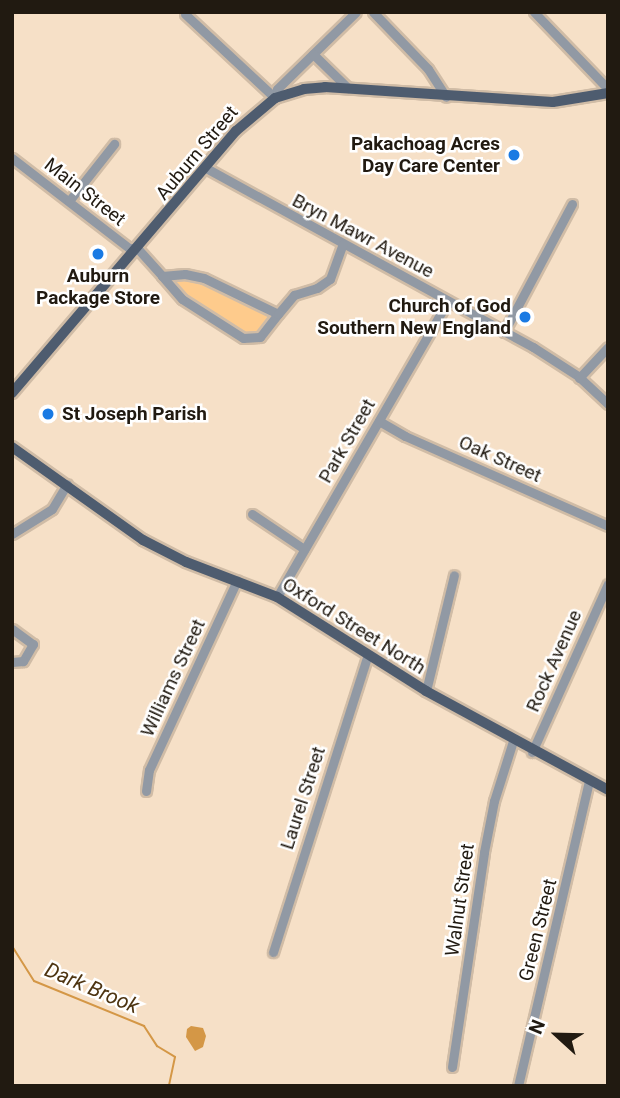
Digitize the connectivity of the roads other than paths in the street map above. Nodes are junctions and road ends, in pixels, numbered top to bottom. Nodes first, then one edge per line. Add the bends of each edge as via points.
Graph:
1 (356, 12) edge
2 (373, 12) edge
3 (534, 12) edge
4 (185, 14) dead end
5 (313, 54) junction
6 (348, 88) junction
7 (608, 91) edge
8 (446, 96) junction
9 (275, 98) junction
10 (114, 144) dead end
11 (12, 158) edge
12 (206, 169) junction
13 (69, 201) junction
14 (572, 204) dead end
15 (343, 244) junction
16 (138, 249) junction
17 (162, 276) junction
18 (448, 301) junction
19 (278, 314) junction
20 (504, 331) junction
21 (608, 347) edge
22 (579, 378) junction
23 (12, 393) edge
24 (608, 404) edge
25 (379, 422) junction
26 (12, 447) edge
27 (67, 484) junction
28 (252, 514) dead end
29 (608, 526) edge
30 (12, 534) edge
31 (304, 549) junction
32 (454, 575) dead end
33 (237, 580) junction
34 (608, 584) edge
35 (277, 597) junction
36 (12, 630) edge
37 (368, 655) junction
38 (12, 662) edge
39 (426, 691) junction
40 (513, 741) junction
41 (532, 752) junction
42 (589, 782) junction
43 (608, 790) edge
44 (146, 791) dead end
45 (273, 952) dead end
46 (452, 1067) dead end
47 (518, 1086) edge

1 - 5 street
2 - 8 street via 428,69
3 - 7 street
4 - 9 street
5 - 6 street
5 - 9 street via 277,89
6 - 8 main road, Auburn Street
6 - 9 main road, Auburn Street via 304,89
7 - 8 main road, Auburn Street via 553,102
9 - 12 main road, Auburn Street via 246,120
10 - 13 street
11 - 13 street, Main Street
12 - 15 street, Bryn Mawr Avenue
12 - 16 main road, Auburn Street
13 - 16 street, Main Street via 129,248
14 - 20 street
15 - 18 street, Bryn Mawr Avenue
15 - 19 street, Main Street via 330,279 294,295
16 - 17 street, Main Street
16 - 23 main road, Auburn Street
17 - 19 street via 204,278
17 - 19 street, Main Street via 182,299 243,338 260,337
18 - 20 street, Bryn Mawr Avenue
18 - 25 street, Park Street
20 - 22 street, Bryn Mawr Avenue
21 - 22 street
22 - 24 street, Bryn Mawr Avenue
25 - 29 street, Oak Street
25 - 31 street, Park Street
26 - 27 main road, Oxford Street North
27 - 30 street via 52,509
27 - 33 main road, Oxford Street North via 143,540
28 - 31 street
31 - 35 street, Park Street
32 - 39 street
33 - 35 main road, Oxford Street North
33 - 44 street, Williams Street via 149,770
34 - 41 street, Rock Avenue
35 - 37 main road, Oxford Street North
36 - 38 street via 33,644 23,661
37 - 39 main road, Oxford Street North
37 - 45 street, Laurel Street
39 - 40 main road, Oxford Street North
40 - 41 main road, Oxford Street North
40 - 46 street, Walnut Street via 494,801 481,866
41 - 42 main road, Oxford Street North
42 - 43 main road, Oxford Street North
42 - 47 street, Green Street

